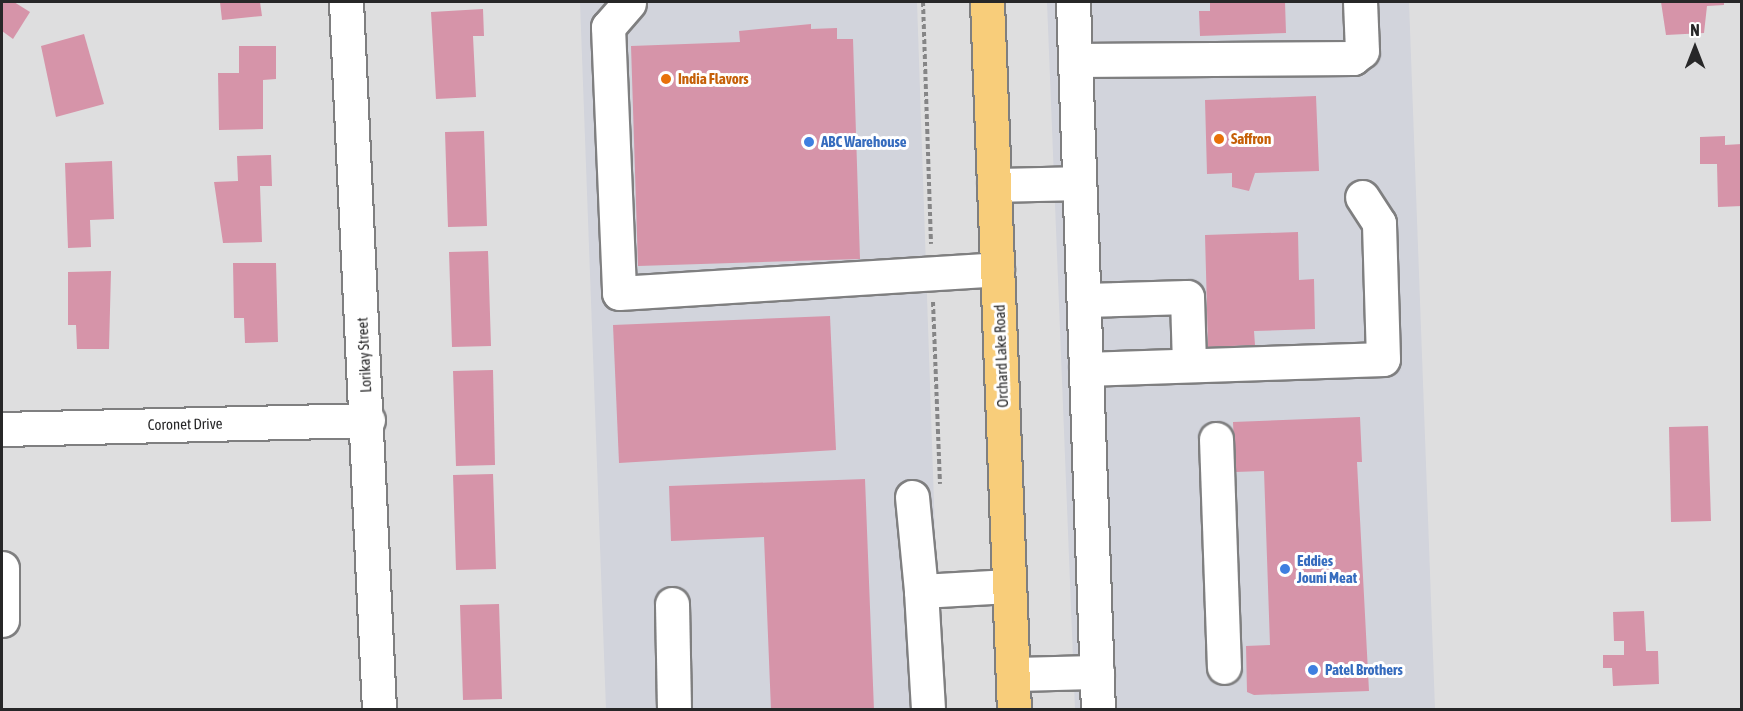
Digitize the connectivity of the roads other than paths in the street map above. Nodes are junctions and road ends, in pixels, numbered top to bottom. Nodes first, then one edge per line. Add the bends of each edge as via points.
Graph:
1 (346, 2) edge
2 (987, 2) edge
3 (1073, 2) edge
4 (1341, 2) edge
5 (1360, 2) edge
6 (629, 3) dead end
7 (1204, 55) junction
8 (1075, 60) junction
9 (1079, 183) junction
10 (994, 185) junction
11 (1362, 197) dead end
12 (997, 270) junction
13 (1084, 300) junction
14 (1189, 364) junction
15 (1086, 369) junction
16 (368, 420) junction
17 (2, 429) edge
18 (1216, 439) dead end
19 (926, 495) road end
20 (2, 568) edge
21 (1009, 586) junction
22 (921, 591) junction
23 (672, 604) dead end
24 (2, 620) edge
25 (1224, 667) dead end
26 (1097, 672) junction
27 (1012, 674) junction
28 (378, 710) edge
29 (674, 710) edge
30 (928, 710) edge
31 (1014, 710) edge
32 (1098, 710) edge

1 - 16 street, Lorikay Street
2 - 10 main road, Orchard Lake Road
3 - 8 street
4 - 7 street via 1342,29 1329,44 1218,48
5 - 7 street via 1362,51 1353,58 1220,63
6 - 12 street via 608,27 619,293
7 - 8 street
8 - 9 street
9 - 10 street
9 - 13 street
10 - 12 main road, Orchard Lake Road
11 - 14 street via 1379,223 1383,359
12 - 21 main road, Orchard Lake Road
13 - 14 street via 1187,297
13 - 15 street
14 - 15 street
15 - 26 street
16 - 17 street, Coronet Drive
16 - 28 street, Lorikay Street
18 - 25 street
19 - 22 street
20 - 24 street
21 - 22 street
21 - 27 main road, Orchard Lake Road
22 - 30 street
23 - 29 street
26 - 27 street
26 - 32 street
27 - 31 main road, Orchard Lake Road

